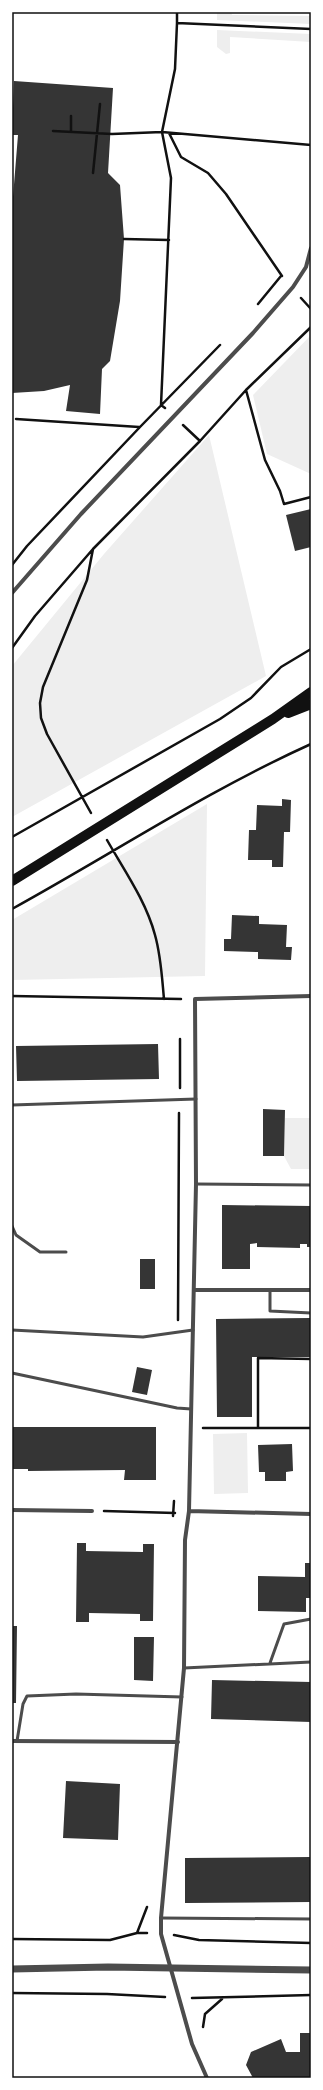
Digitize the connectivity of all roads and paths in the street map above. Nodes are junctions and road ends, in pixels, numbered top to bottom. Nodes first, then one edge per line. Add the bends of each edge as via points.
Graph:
1 (177, 12) edge
2 (176, 23) junction
3 (311, 29) edge
4 (100, 104) dead end
5 (71, 116) dead end
6 (53, 131) dead end
7 (71, 132) junction
8 (162, 132) junction
9 (98, 133) junction
10 (169, 133) junction
11 (311, 145) edge
12 (92, 174) dead end
13 (124, 239) dead end
14 (169, 240) junction
15 (311, 248) edge
16 (282, 276) junction
17 (293, 287) junction
18 (257, 305) dead end
19 (311, 309) edge
20 (311, 327) edge
21 (221, 345) dead end
22 (246, 390) junction
23 (162, 405) junction
24 (174, 416) junction
25 (16, 419) dead end
26 (140, 427) junction
27 (200, 442) junction
28 (311, 497) edge
29 (93, 549) junction
30 (12, 565) edge
31 (12, 593) edge
32 (12, 648) edge
33 (311, 649) edge
34 (311, 692) edge
35 (311, 704) edge
36 (273, 719) junction
37 (46, 734) dead end
38 (311, 744) edge
39 (12, 837) edge
40 (12, 881) edge
41 (136, 891) dead end
42 (12, 909) edge
43 (12, 996) edge
44 (311, 996) edge
45 (164, 999) junction
46 (180, 999) junction
47 (195, 999) junction
48 (180, 1006) dead end
49 (180, 1038) dead end
50 (196, 1099) junction
51 (180, 1100) junction
52 (12, 1104) edge
53 (196, 1184) junction
54 (311, 1185) edge
55 (12, 1226) edge
56 (66, 1252) dead end
57 (194, 1290) junction
58 (270, 1290) junction
59 (311, 1290) edge
60 (311, 1313) edge
61 (12, 1330) edge
62 (193, 1330) junction
63 (178, 1332) junction
64 (311, 1359) edge
65 (12, 1373) edge
66 (191, 1409) junction
67 (190, 1428) junction
68 (258, 1428) junction
69 (311, 1428) edge
70 (174, 1497) dead end
71 (12, 1510) edge
72 (92, 1511) joint
73 (189, 1511) junction
74 (173, 1513) junction
75 (311, 1514) edge
76 (173, 1519) dead end
77 (311, 1619) edge
78 (311, 1662) edge
79 (270, 1663) junction
80 (184, 1668) junction
81 (182, 1697) junction
82 (12, 1741) edge
83 (17, 1741) junction
84 (178, 1742) junction
85 (147, 1901) dead end
86 (161, 1918) junction
87 (311, 1920) edge
88 (137, 1933) dead end
89 (12, 1969) edge
90 (172, 1969) junction
91 (311, 1970) edge
92 (12, 1993) edge
93 (311, 1995) edge
94 (179, 1998) junction
95 (223, 1998) junction
96 (203, 2030) dead end
97 (207, 2078) edge

1 - 2 path
2 - 3 path
2 - 8 path via 175,69
4 - 9 path
5 - 7 path
6 - 7 path
7 - 9 path
8 - 9 path
8 - 10 path
8 - 14 path via 171,178
9 - 12 path
10 - 11 path
10 - 16 path via 181,157 208,174 226,194
13 - 14 path
14 - 23 path
15 - 17 street via 306,267
16 - 17 path
16 - 18 path
17 - 19 path
17 - 24 street
20 - 22 path
21 - 23 path
22 - 27 path
22 - 28 path via 265,460 284,504
23 - 24 path
23 - 26 path
24 - 27 path
24 - 31 street via 81,514
25 - 26 path
26 - 30 path
27 - 29 path
29 - 32 path via 35,616
29 - 37 path via 87,580 43,687 41,711
33 - 39 path via 281,667 251,698 220,719
34 - 36 main road
35 - 36 main road
36 - 40 main road
38 - 42 path via 269,763 141,833
41 - 45 path via 156,936
43 - 45 path
44 - 47 street
45 - 46 path
46 - 47 path
46 - 48 path
47 - 50 street
49 - 51 path
50 - 51 lane
50 - 53 street
51 - 52 lane
51 - 63 path
53 - 54 lane
53 - 57 street
55 - 56 lane via 16,1235 40,1252
57 - 58 street
57 - 62 street
58 - 59 street
58 - 60 lane via 270,1311
61 - 63 lane via 143,1336
62 - 63 lane
62 - 66 street
64 - 68 path via 258,1358
65 - 66 lane
66 - 67 street
67 - 68 path
67 - 73 street
68 - 69 path
70 - 74 path
71 - 72 street
72 - 74 path
73 - 74 path
73 - 75 street
73 - 80 street via 185,1540
74 - 76 path
77 - 79 lane via 284,1624
78 - 79 lane
79 - 80 lane
80 - 81 street
81 - 83 lane via 76,1694 26,1696
81 - 84 street
82 - 83 street
83 - 84 street
84 - 86 street
85 - 88 path via 147,1909
86 - 87 lane
86 - 90 street via 162,1934
89 - 90 street
90 - 91 street
90 - 94 street
92 - 94 path
93 - 95 path
94 - 95 path
94 - 97 street via 192,2044
95 - 96 path via 205,2014

